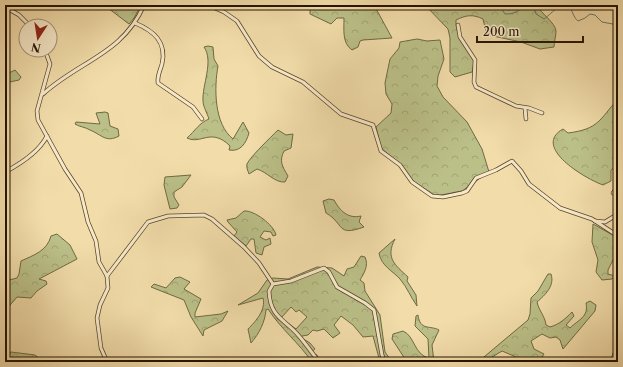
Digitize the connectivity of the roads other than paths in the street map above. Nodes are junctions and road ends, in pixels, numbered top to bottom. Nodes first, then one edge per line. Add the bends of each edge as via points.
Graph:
1 (144, 5) edge
2 (208, 5) edge
3 (5, 7) edge
4 (22, 18) edge
5 (135, 23) junction
6 (458, 25) dead end
7 (48, 58) edge
8 (43, 94) junction
9 (525, 108) junction
10 (542, 113) dead end
11 (202, 119) dead end
12 (526, 119) dead end
13 (47, 136) junction
14 (5, 172) edge
15 (618, 187) edge
16 (613, 193) dead end
17 (618, 211) edge
18 (616, 215) edge
19 (595, 221) junction
20 (618, 236) edge
21 (107, 276) junction
22 (273, 284) junction
23 (618, 344) edge
24 (107, 362) edge
25 (318, 362) edge
26 (384, 362) edge
27 (612, 362) edge

1 - 5 street
2 - 19 street via 237,21 259,56 272,67 302,82 341,114 373,125 381,150 400,165 412,182 427,194 439,197 462,193 467,191 476,178 512,161 528,184 560,208
3 - 4 street
5 - 8 street via 116,44
5 - 11 street via 149,28 162,47 158,83 194,107
6 - 9 street via 460,37 475,60 476,87
7 - 8 street via 50,64
8 - 13 street via 37,114
9 - 10 street
9 - 12 street
13 - 14 street via 36,151
13 - 21 street via 81,193 96,241 99,262
15 - 16 street
17 - 18 street
18 - 19 street via 605,222
19 - 20 street
21 - 22 street via 148,222 168,216 204,215 244,247
21 - 24 street via 108,288 100,304 97,318 101,348
22 - 25 street via 269,287 269,299 277,317 299,335
22 - 26 street via 291,281 320,268 327,269 337,286 374,310
23 - 27 street

